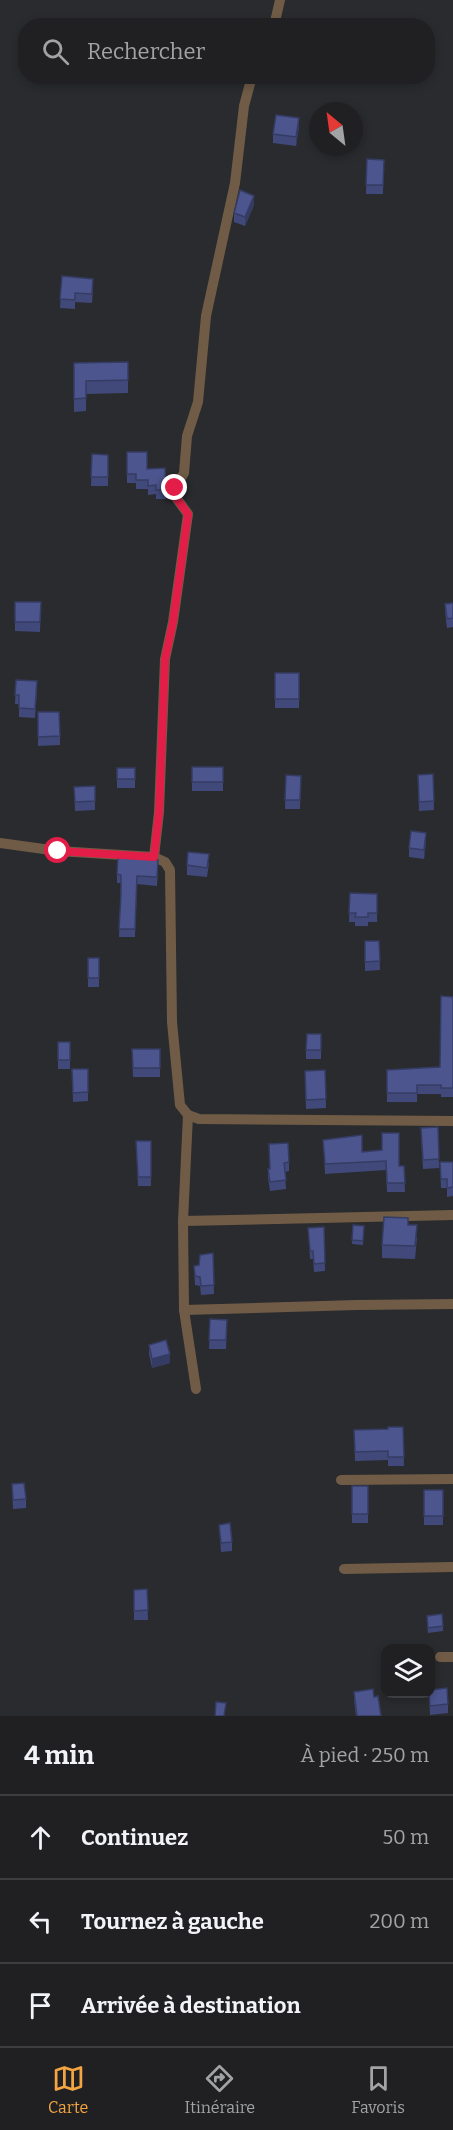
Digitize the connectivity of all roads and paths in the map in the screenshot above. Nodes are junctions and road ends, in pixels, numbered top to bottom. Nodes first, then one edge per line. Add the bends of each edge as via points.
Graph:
1 (280, 0) edge
2 (276, 18) edge
3 (250, 84) edge
4 (0, 843) edge
5 (154, 857) junction
6 (188, 1115) junction
7 (453, 1121) edge
8 (453, 1215) edge
9 (183, 1221) junction
10 (453, 1304) edge
11 (184, 1310) junction
12 (196, 1389) dead end
13 (453, 1479) edge
14 (340, 1480) dead end
15 (453, 1567) edge
16 (344, 1569) dead end
17 (440, 1657) dead end
18 (453, 1657) edge

1 - 2 street
3 - 5 street via 235,183 206,316 198,402 187,436 184,473 175,488 177,499 188,514 165,659
4 - 5 street
5 - 6 street via 165,862 170,870 172,1022 180,1105
6 - 7 street via 199,1119
6 - 9 street
8 - 9 street
9 - 11 street
10 - 11 street
11 - 12 street
13 - 14 street
15 - 16 street
17 - 18 street

